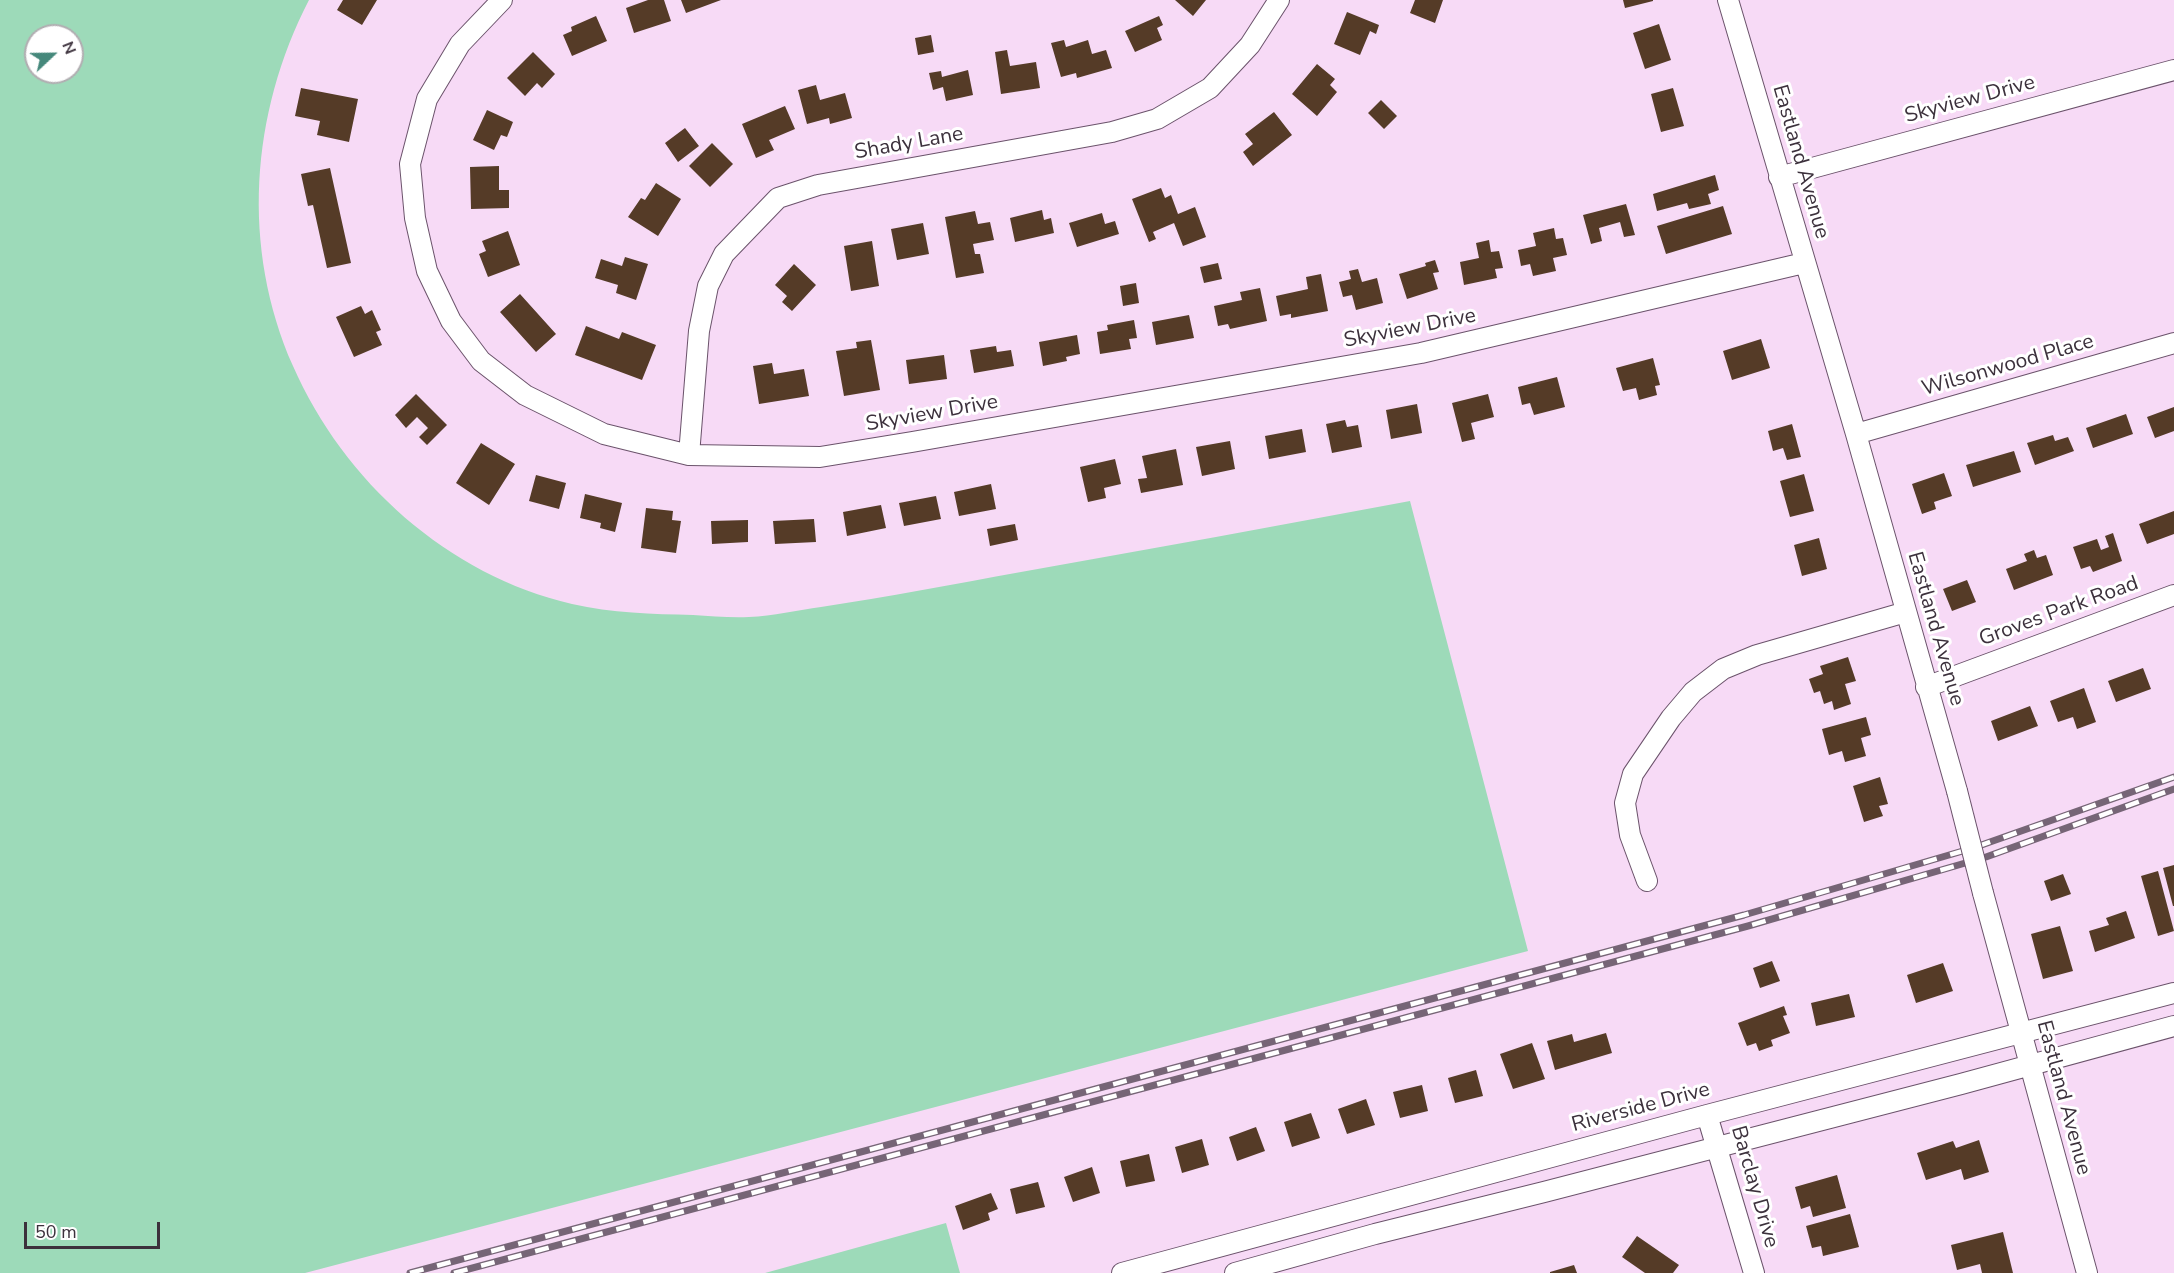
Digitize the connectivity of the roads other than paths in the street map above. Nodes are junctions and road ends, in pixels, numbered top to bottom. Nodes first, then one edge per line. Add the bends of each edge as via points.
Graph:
1 (502, 0) edge
2 (1279, 0) edge
3 (1728, 0) edge
4 (2174, 70) edge
5 (1779, 177) junction
6 (1804, 262) junction
7 (2174, 343) edge
8 (1856, 434) junction
9 (689, 455) junction
10 (2174, 596) edge
11 (1906, 612) junction
12 (1926, 687) junction
13 (1647, 881) dead end
14 (2174, 993) edge
15 (2174, 1026) edge
16 (2020, 1032) junction
17 (2029, 1066) junction
18 (1707, 1115) junction
19 (1716, 1147) junction
20 (1122, 1273) edge
21 (1235, 1273) edge
22 (1754, 1273) edge
23 (2087, 1273) edge

1 - 9 street, Skyview Drive via 460,44 427,99 410,164 415,218 427,271 450,321 475,353 525,395 604,434
2 - 9 street, Shady Lane via 1250,45 1210,88 1157,119 1112,132 818,185 778,198 724,254 708,286 699,331
3 - 5 street, Eastland Avenue
4 - 5 street, Skyview Drive
5 - 6 street, Eastland Avenue
6 - 8 street, Eastland Avenue
6 - 9 street, Skyview Drive via 1421,353 924,440 820,457
7 - 8 street, Wilsonwood Place
8 - 11 street, Eastland Avenue
10 - 12 street, Groves Park Road
11 - 12 street, Eastland Avenue
11 - 13 street via 1757,655 1723,669 1693,692 1633,774 1624,802 1630,834
12 - 16 street, Eastland Avenue, bridge
14 - 16 street, Riverside Drive
15 - 17 street
16 - 17 street, Eastland Avenue
16 - 18 street, Riverside Drive
17 - 19 street
17 - 23 street, Eastland Avenue
18 - 19 street, Barclay Drive
18 - 20 street, Riverside Drive
19 - 21 street
19 - 22 street, Barclay Drive

